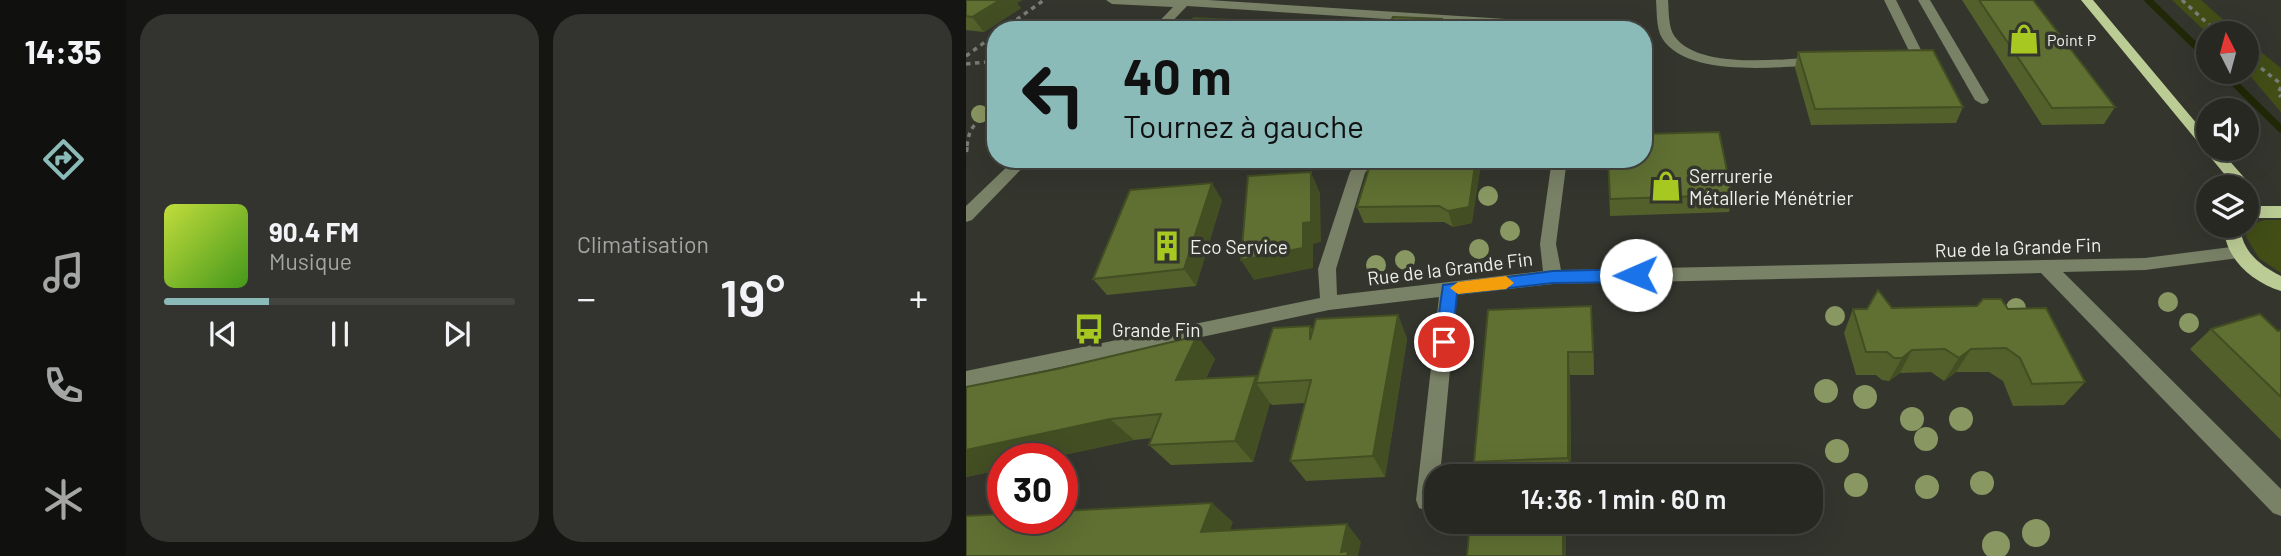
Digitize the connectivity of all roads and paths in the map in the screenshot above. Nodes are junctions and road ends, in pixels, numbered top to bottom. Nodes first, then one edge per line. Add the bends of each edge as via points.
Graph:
1 (1044, 0) edge
2 (1112, 0) edge
3 (1662, 0) edge
4 (1890, 0) edge
5 (1924, 0) edge
6 (2087, 0) edge
7 (2182, 0) edge
8 (1185, 1) edge
9 (1015, 21) edge
10 (1166, 21) edge
11 (1478, 21) edge
12 (2205, 21) edge
13 (987, 41) edge
14 (966, 56) edge
15 (1882, 60) edge
16 (1828, 61) edge
17 (987, 62) edge
18 (966, 64) edge
19 (2259, 67) edge
20 (2281, 85) edge
21 (2281, 97) edge
22 (1982, 100) dead end
23 (987, 116) edge
24 (2196, 130) edge
25 (966, 152) edge
26 (2222, 161) edge
27 (1015, 168) edge
28 (1361, 168) edge
29 (1559, 168) edge
30 (2233, 175) edge
31 (2259, 211) edge
32 (2281, 212) edge
33 (966, 216) edge
34 (2232, 238) edge
35 (2239, 252) junction
36 (2046, 267) junction
37 (1553, 277) junction
38 (2281, 284) edge
39 (1449, 289) junction
40 (1329, 303) junction
41 (966, 379) edge
42 (1431, 464) edge
43 (2281, 505) edge

1 - 9 path
2 - 8 street
3 - 16 street via 1668,37 1689,55 1719,63
4 - 15 street via 1917,54 1909,60
5 - 22 street
6 - 24 main road
7 - 12 path
8 - 10 street
8 - 11 street
13 - 14 path
17 - 18 path
19 - 20 path
20 - 21 path via 2277,93
23 - 25 path via 968,132
26 - 30 main road
27 - 33 street
28 - 40 street via 1327,269
29 - 37 street via 1548,244
31 - 32 main road
34 - 35 main road
35 - 36 street, Rue de la Grande Fin via 2145,264
35 - 38 main road
36 - 37 street, Rue de la Grande Fin
36 - 43 street
37 - 39 street, Rue de la Grande Fin
39 - 40 street, Rue de la Grande Fin
39 - 42 street
40 - 41 street, Rue de la Grande Fin

